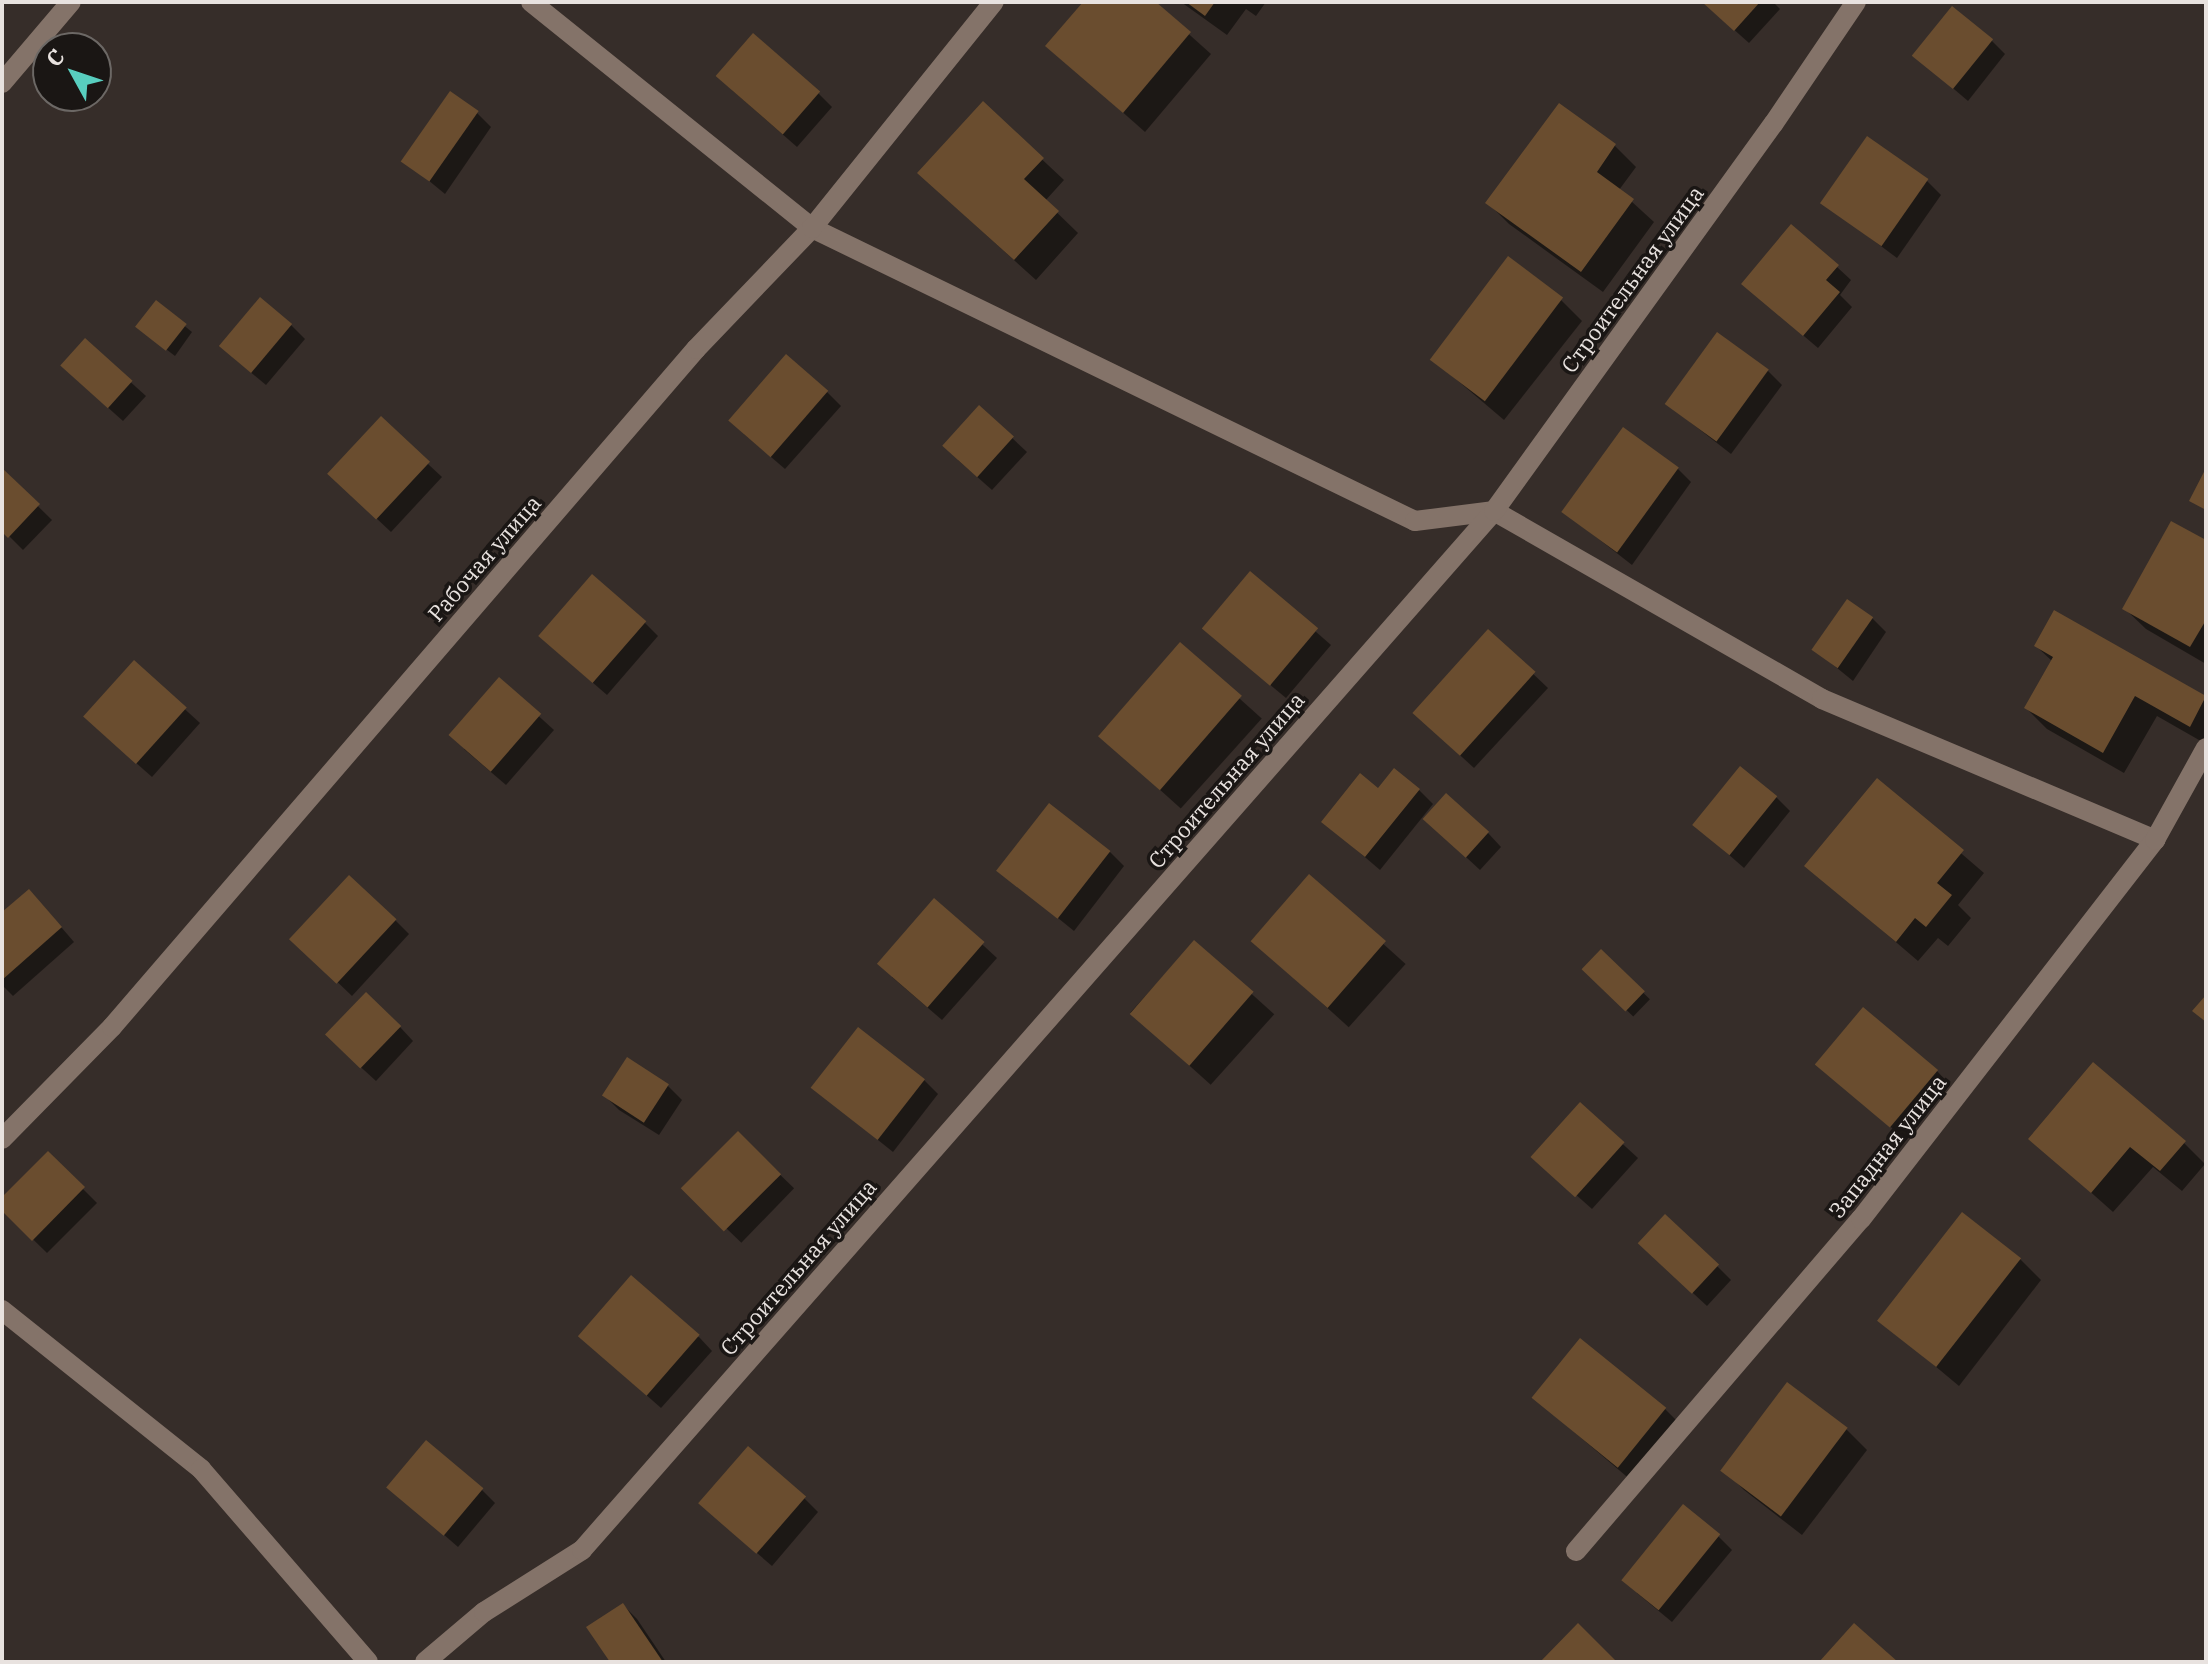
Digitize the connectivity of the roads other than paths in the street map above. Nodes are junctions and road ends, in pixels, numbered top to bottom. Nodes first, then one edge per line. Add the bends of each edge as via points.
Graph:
1 (71, 2) edge
2 (531, 2) edge
3 (994, 2) edge
4 (1856, 2) edge
5 (2, 83) edge
6 (812, 228) junction
7 (1494, 511) junction
8 (2206, 748) edge
9 (2155, 840) junction
10 (2, 1139) edge
11 (2, 1310) edge
12 (1576, 1551) dead end
13 (368, 1662) edge
14 (425, 1662) edge

1 - 5 street
2 - 6 street
3 - 6 street, Рабочая улица
4 - 7 street, Строительная улица
6 - 7 street via 1415,521
6 - 10 street, Рабочая улица via 696,349 112,1027
7 - 9 street via 1822,699
7 - 14 street, Строительная улица via 582,1550 484,1612
8 - 9 street, Западная улица
9 - 12 street, Западная улица via 1861,1219
11 - 13 street via 201,1469

